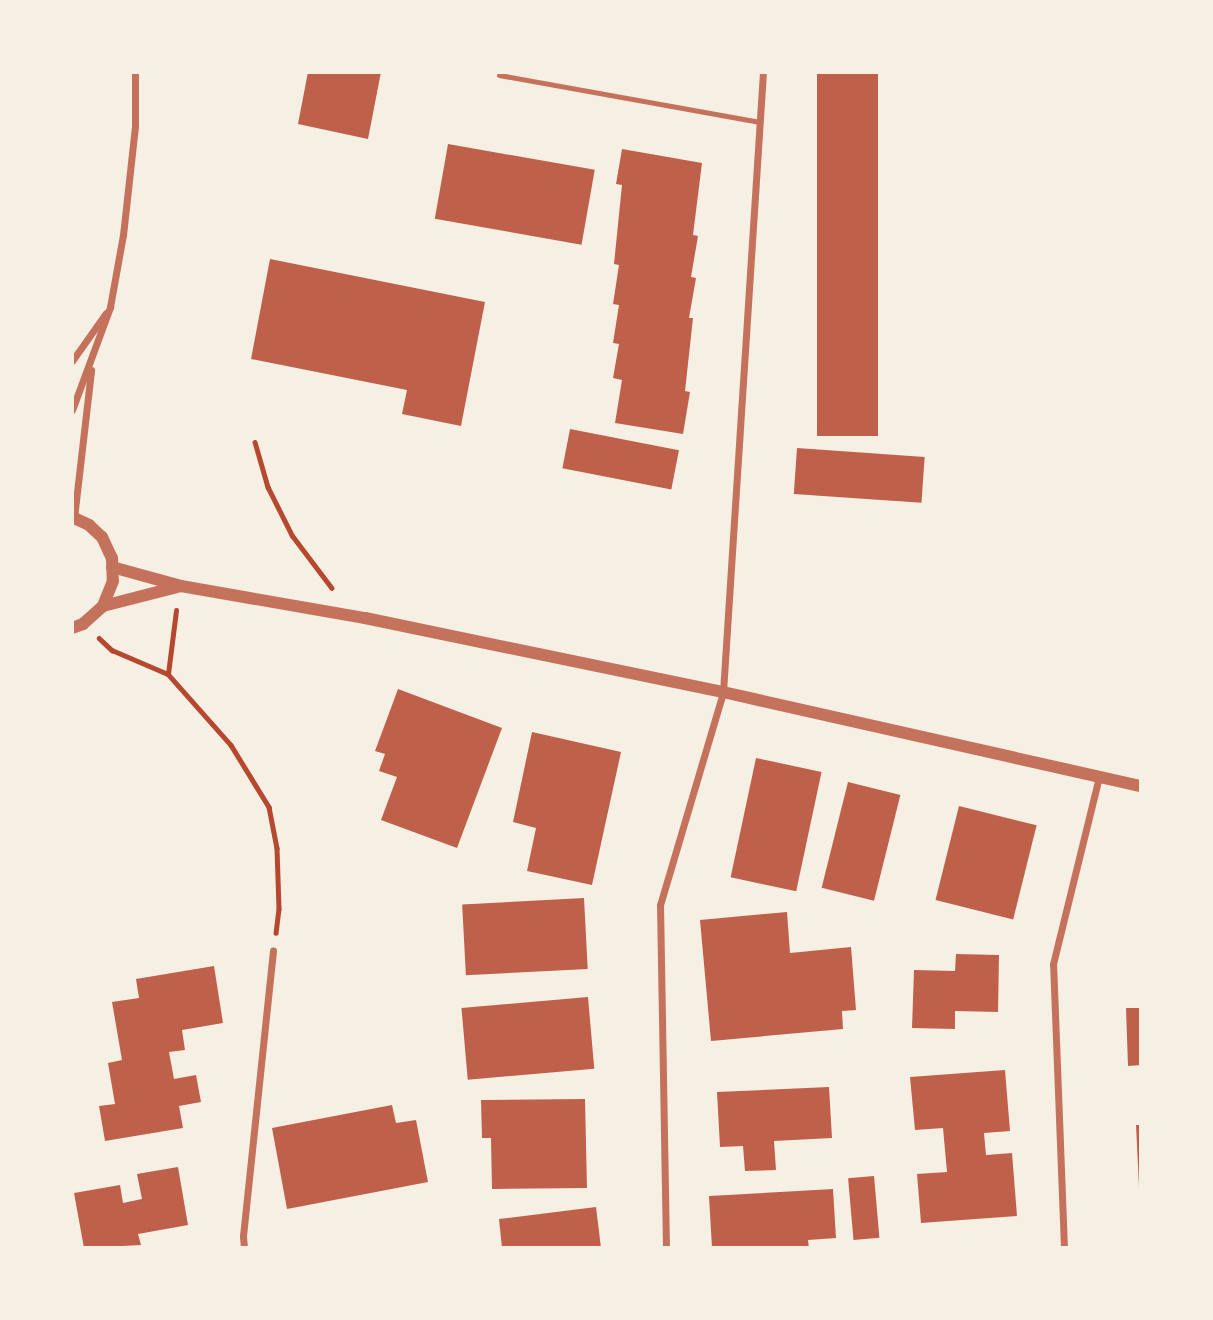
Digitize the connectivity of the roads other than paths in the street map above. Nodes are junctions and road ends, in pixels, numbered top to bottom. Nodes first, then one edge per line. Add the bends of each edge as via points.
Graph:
1 (135, 72) edge
2 (763, 72) edge
3 (499, 75) dead end
4 (760, 122) junction
5 (110, 307) junction
6 (72, 361) edge
7 (92, 363) junction
8 (72, 410) edge
9 (73, 518) edge
10 (113, 567) junction
11 (180, 586) junction
12 (103, 606) junction
13 (77, 626) edge
14 (723, 691) junction
15 (1099, 777) junction
16 (1141, 786) edge
17 (273, 951) road end
18 (244, 1248) edge
19 (666, 1248) edge
20 (1064, 1248) edge

1 - 5 street via 135,126
2 - 4 street
3 - 4 lane
4 - 14 street
5 - 6 street
5 - 7 street
7 - 8 street
7 - 9 street
9 - 10 street via 102,537
10 - 11 street
10 - 12 street
11 - 12 street
11 - 14 street via 365,618
12 - 13 street
14 - 15 street
14 - 19 street via 660,905
15 - 16 street
15 - 20 street via 1053,964
17 - 18 street

